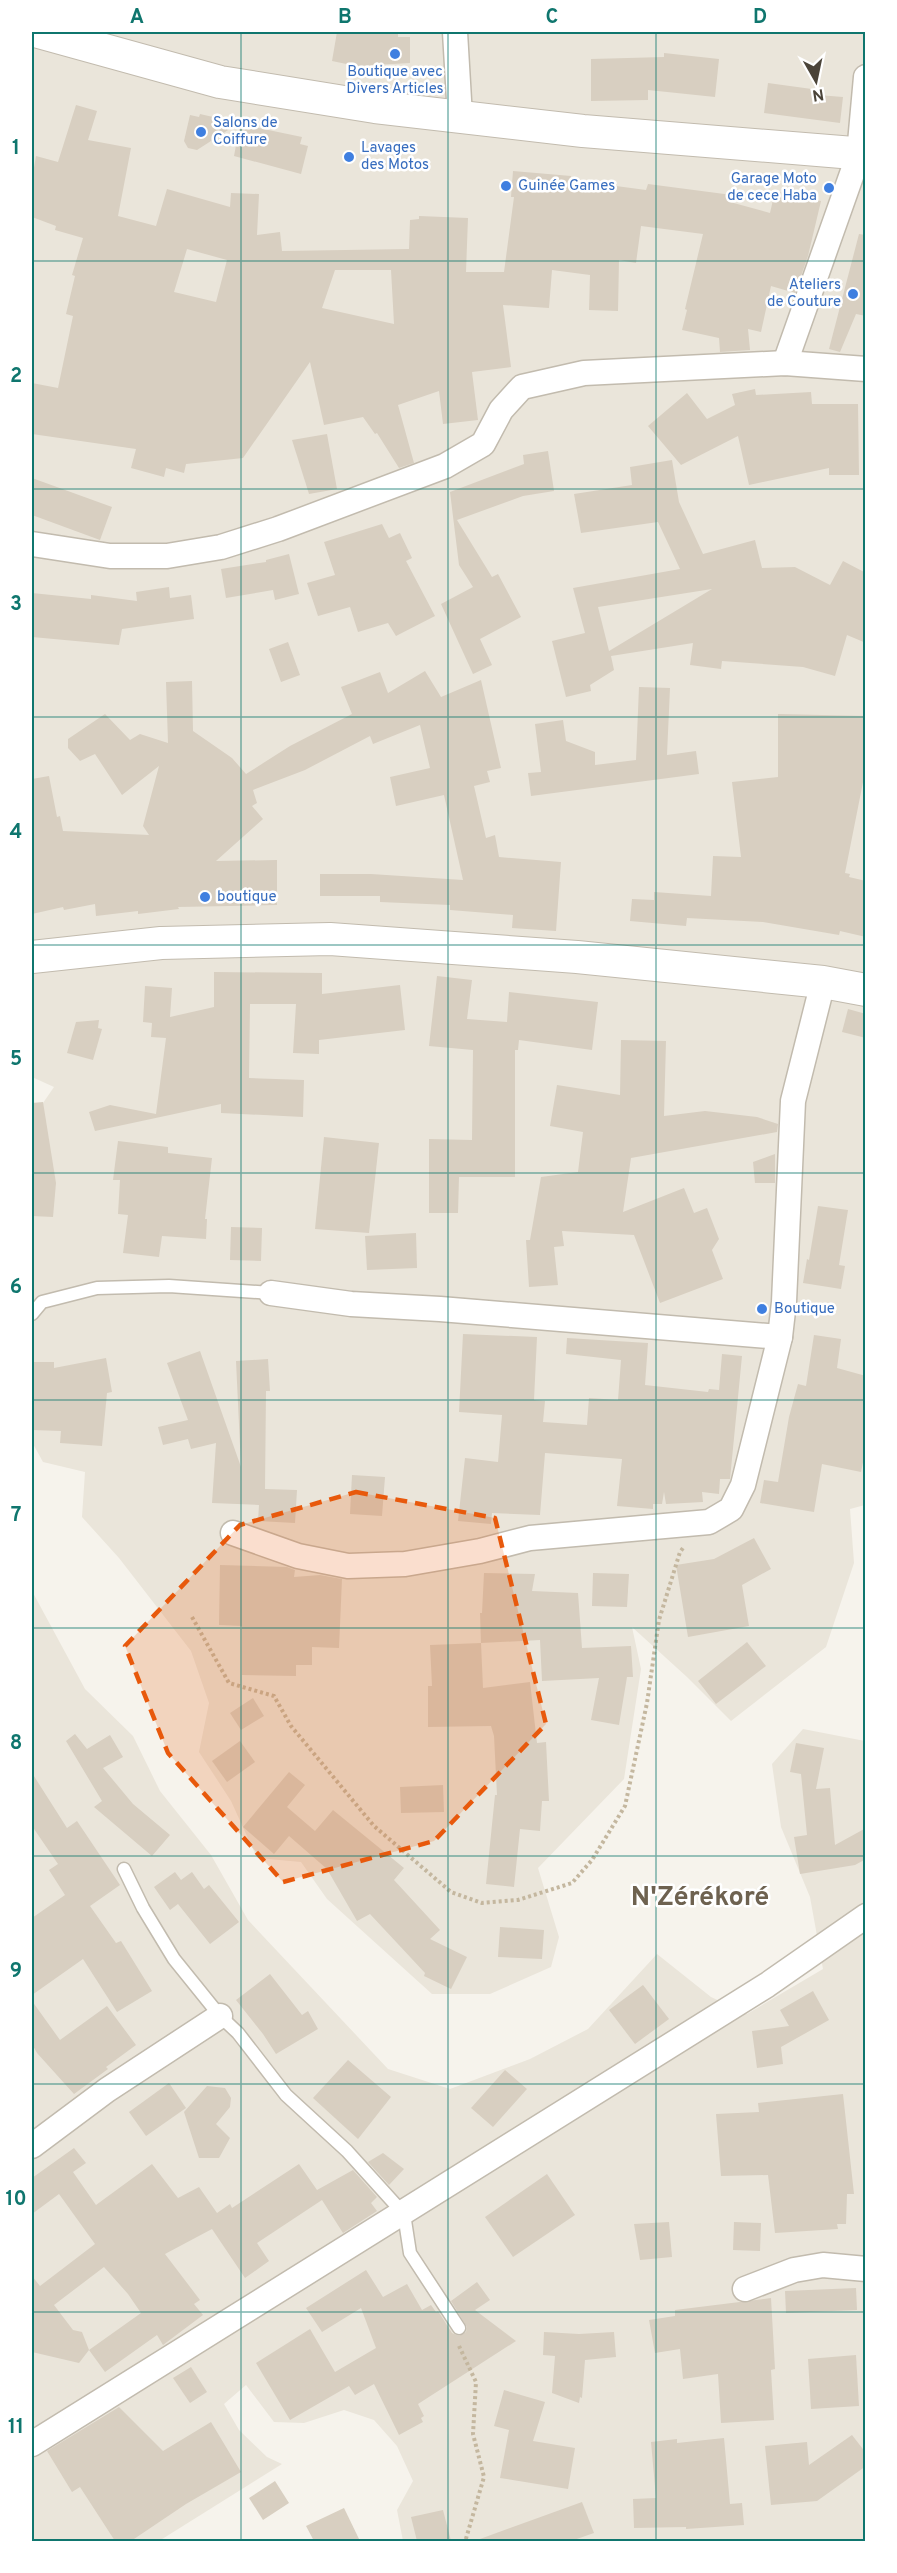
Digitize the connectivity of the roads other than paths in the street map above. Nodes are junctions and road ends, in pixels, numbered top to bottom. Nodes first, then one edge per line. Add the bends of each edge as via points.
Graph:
1 (39, 32) edge
2 (455, 32) edge
3 (866, 77) edge
4 (460, 117) junction
5 (862, 154) edge
6 (786, 363) junction
7 (866, 369) edge
8 (32, 544) edge
9 (32, 957) edge
10 (823, 982) junction
11 (866, 990) edge
12 (271, 1293) joint
13 (32, 1314) edge
14 (780, 1337) junction
15 (233, 1533) dead end
16 (124, 1869) dead end
17 (866, 1916) edge
18 (220, 2016) junction
19 (32, 2146) edge
20 (404, 2214) junction
21 (866, 2269) edge
22 (744, 2289) dead end
23 (459, 2328) road end
24 (32, 2444) edge

1 - 4 street via 220,82
2 - 4 street
3 - 5 street
4 - 5 street
5 - 6 street
6 - 7 street
6 - 8 street via 584,373 522,387 501,410 483,444 445,466 278,530 221,547 167,556 110,556
9 - 10 street via 161,943 330,939 577,957
10 - 11 street
10 - 14 street via 793,1101
12 - 13 lane via 169,1286 97,1288 42,1302
12 - 14 street via 351,1305
14 - 15 street via 743,1485 731,1509 709,1522 530,1538 405,1564 348,1566 298,1556
16 - 18 lane via 174,1959
17 - 20 street via 767,1985
18 - 19 street via 107,2090
18 - 20 lane via 238,2033 286,2096 347,2151
20 - 23 lane via 410,2253
20 - 24 street
21 - 22 street via 822,2265 794,2270

